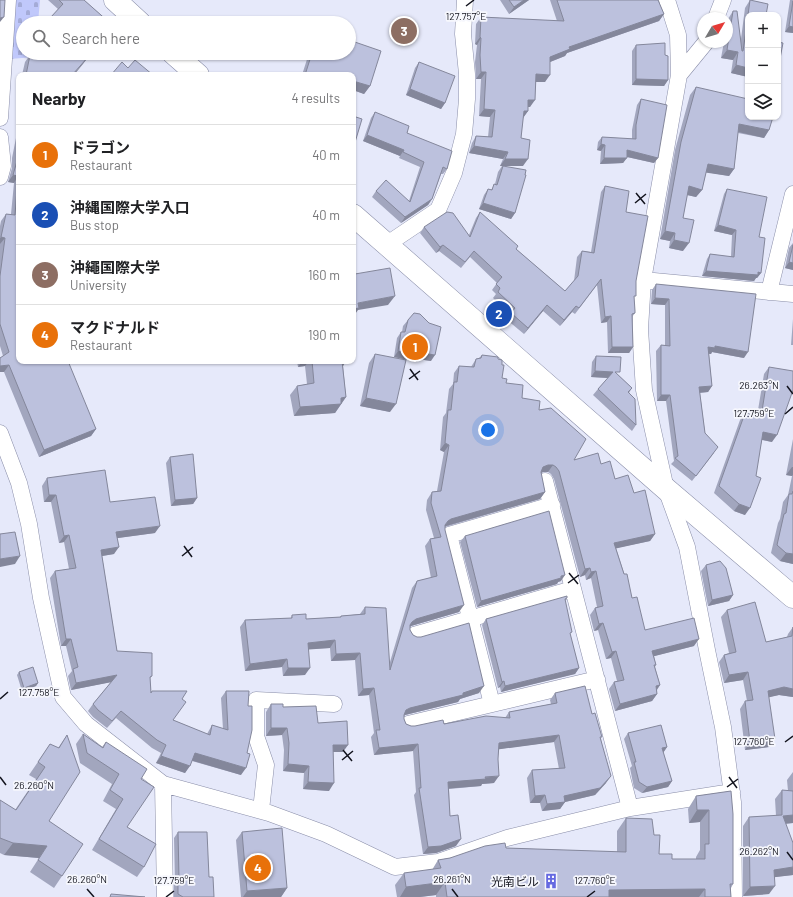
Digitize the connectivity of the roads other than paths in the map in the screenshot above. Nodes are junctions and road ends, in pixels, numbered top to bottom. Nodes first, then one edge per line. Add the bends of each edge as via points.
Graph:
1 (8, 0) edge
2 (115, 0) edge
3 (465, 0) edge
4 (668, 0) edge
5 (723, 0) edge
6 (718, 12) edge
7 (132, 16) edge
8 (701, 48) edge
9 (182, 60) edge
10 (195, 72) edge
11 (679, 75) junction
12 (0, 118) edge
13 (0, 138) edge
14 (0, 177) edge
15 (793, 194) edge
16 (356, 218) edge
17 (386, 245) junction
18 (643, 280) junction
19 (769, 292) junction
20 (793, 294) edge
21 (0, 433) edge
22 (545, 481) dead end
23 (666, 489) junction
24 (552, 506) junction
25 (574, 589) junction
26 (793, 597) edge
27 (471, 618) junction
28 (414, 635) edge
29 (597, 679) junction
30 (334, 704) dead end
31 (492, 704) junction
32 (408, 724) edge
33 (163, 784) junction
34 (732, 792) junction
35 (630, 808) junction
36 (261, 810) junction
37 (166, 897) edge
38 (734, 897) edge

1 - 12 street
2 - 7 street
3 - 17 street via 463,34 468,99 464,134 454,173 438,210
4 - 11 street via 678,35
5 - 6 street
8 - 11 street
9 - 10 street
11 - 18 street
13 - 14 street via 3,166
15 - 19 street
16 - 17 street
17 - 23 street
18 - 19 street
18 - 23 street via 640,329 644,390
19 - 20 street
21 - 33 street via 19,483 29,524 41,598 62,697 86,724
22 - 24 street
23 - 26 street
23 - 34 street via 687,547 723,727
24 - 25 street
24 - 27 street via 449,535
25 - 27 street
25 - 29 street
27 - 28 street
27 - 31 street
29 - 31 street
29 - 35 street
30 - 36 street via 256,700 256,736 266,765
31 - 32 street
33 - 36 street
33 - 37 street
34 - 35 street
34 - 38 street
35 - 36 street via 507,838 438,862 395,866 326,834

